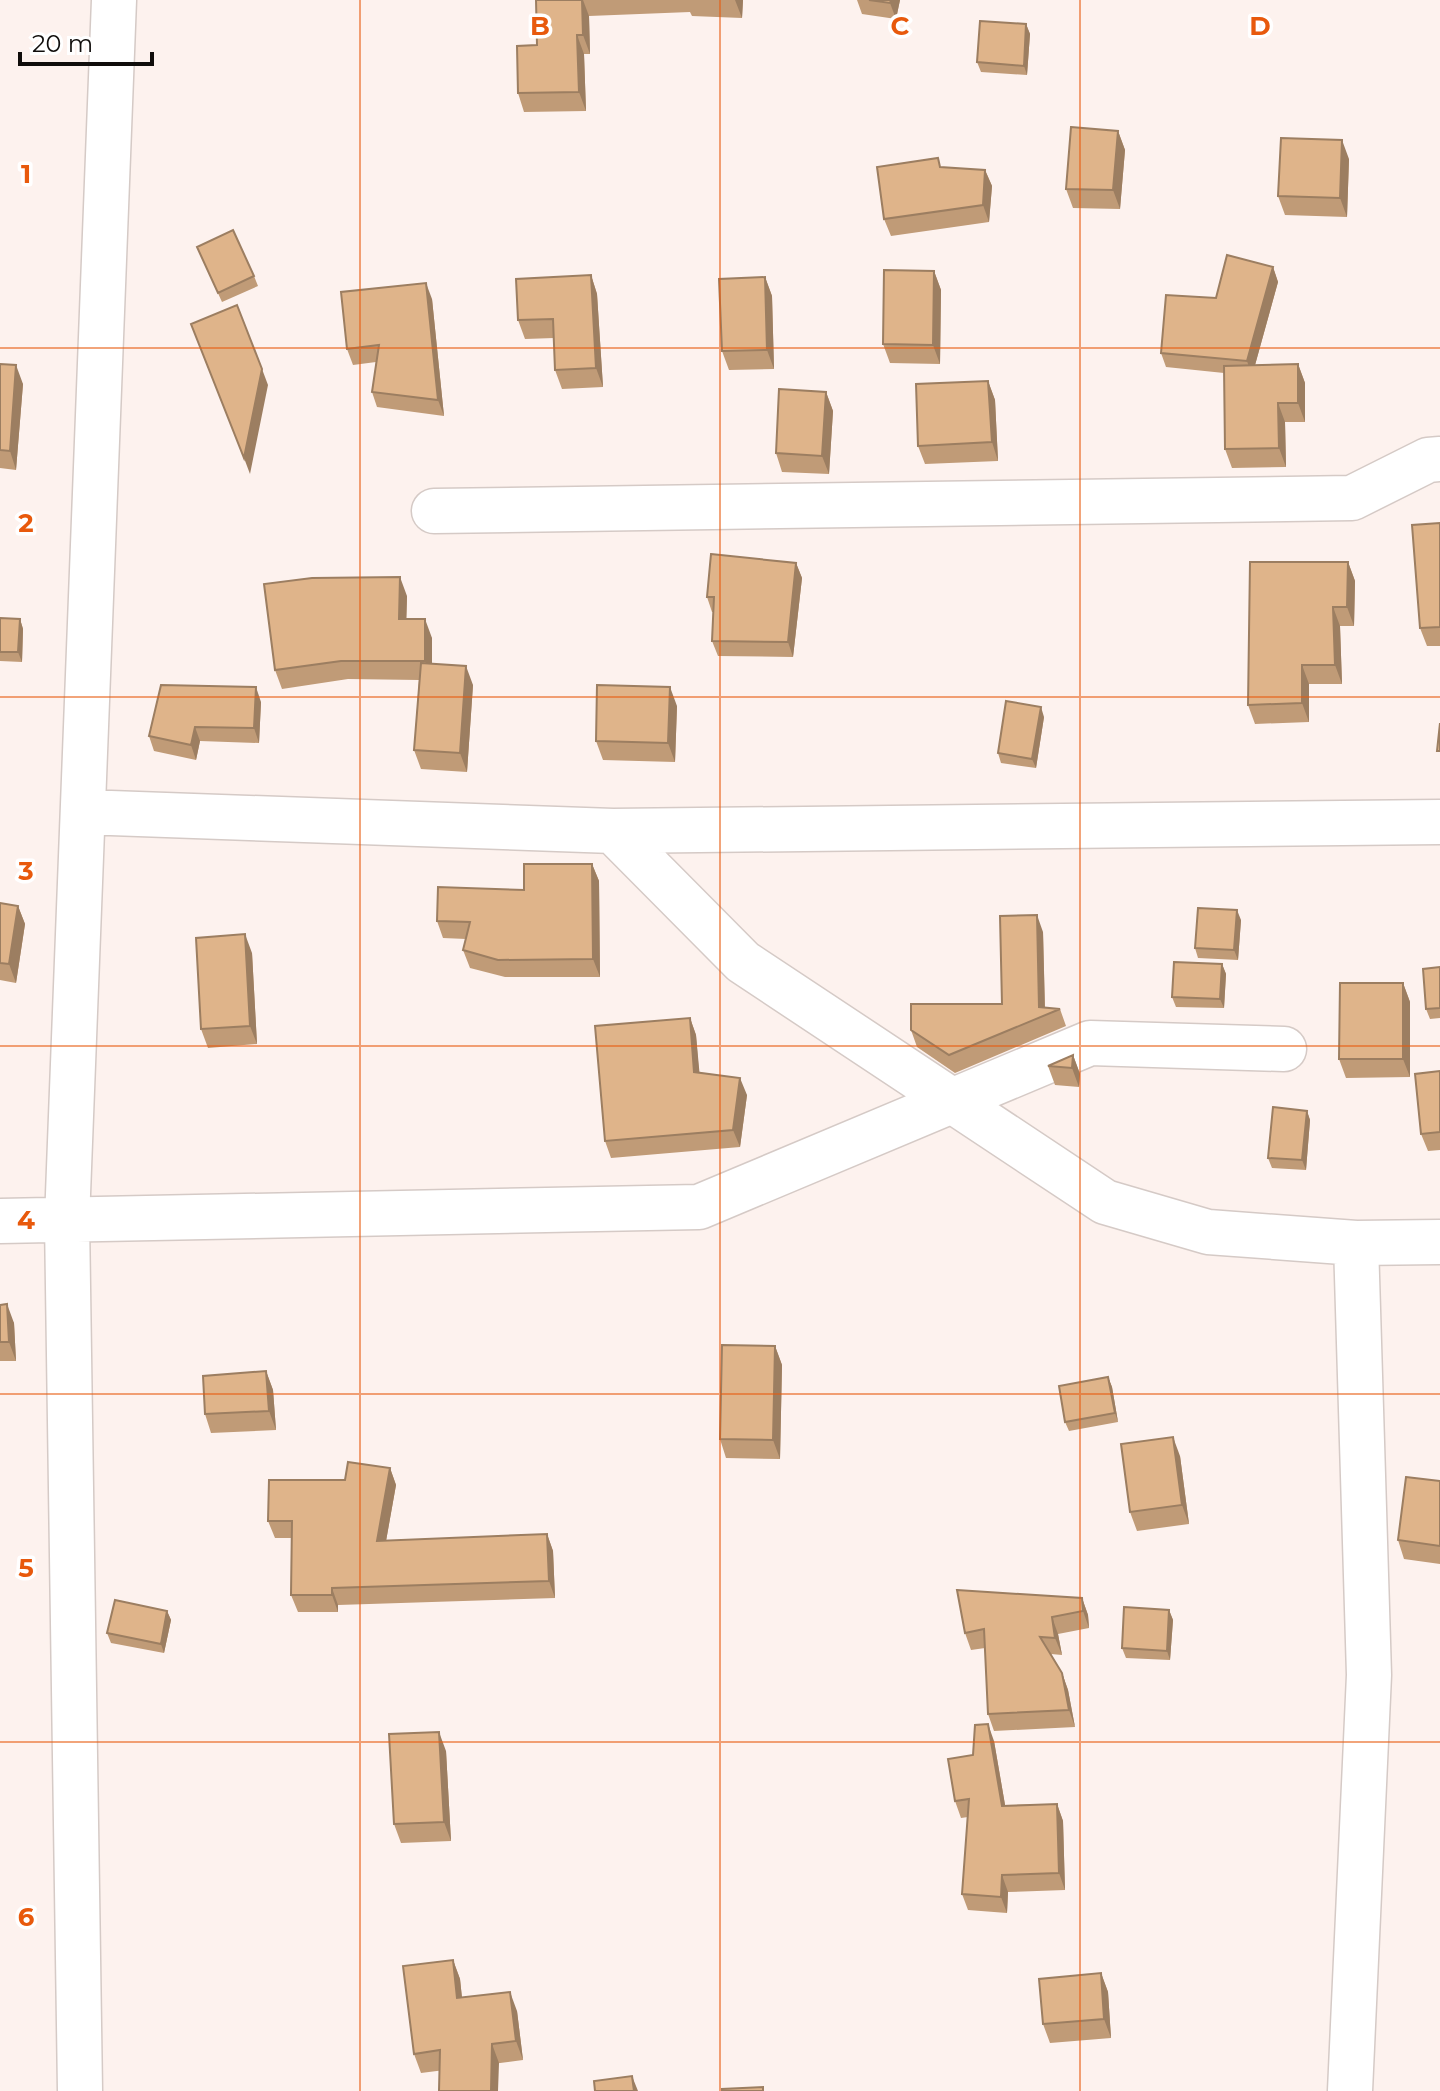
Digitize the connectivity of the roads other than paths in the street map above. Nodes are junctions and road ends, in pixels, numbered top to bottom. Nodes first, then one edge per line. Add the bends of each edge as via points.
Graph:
1 (114, 0) edge
2 (1440, 459) edge
3 (434, 511) dead end
4 (83, 812) junction
5 (1440, 822) edge
6 (613, 831) junction
7 (1284, 1049) dead end
8 (953, 1101) junction
9 (67, 1220) junction
10 (0, 1221) edge
11 (1440, 1242) edge
12 (1356, 1243) junction
13 (80, 2091) edge
14 (1350, 2091) edge

1 - 4 street
2 - 3 street via 1352,498
4 - 6 street
4 - 9 street
5 - 6 street
6 - 8 street via 743,962
7 - 8 street via 1090,1043
8 - 9 street via 699,1207
8 - 12 street via 1105,1202 1208,1232
9 - 10 street
9 - 13 street
11 - 12 street
12 - 14 street via 1369,1675

